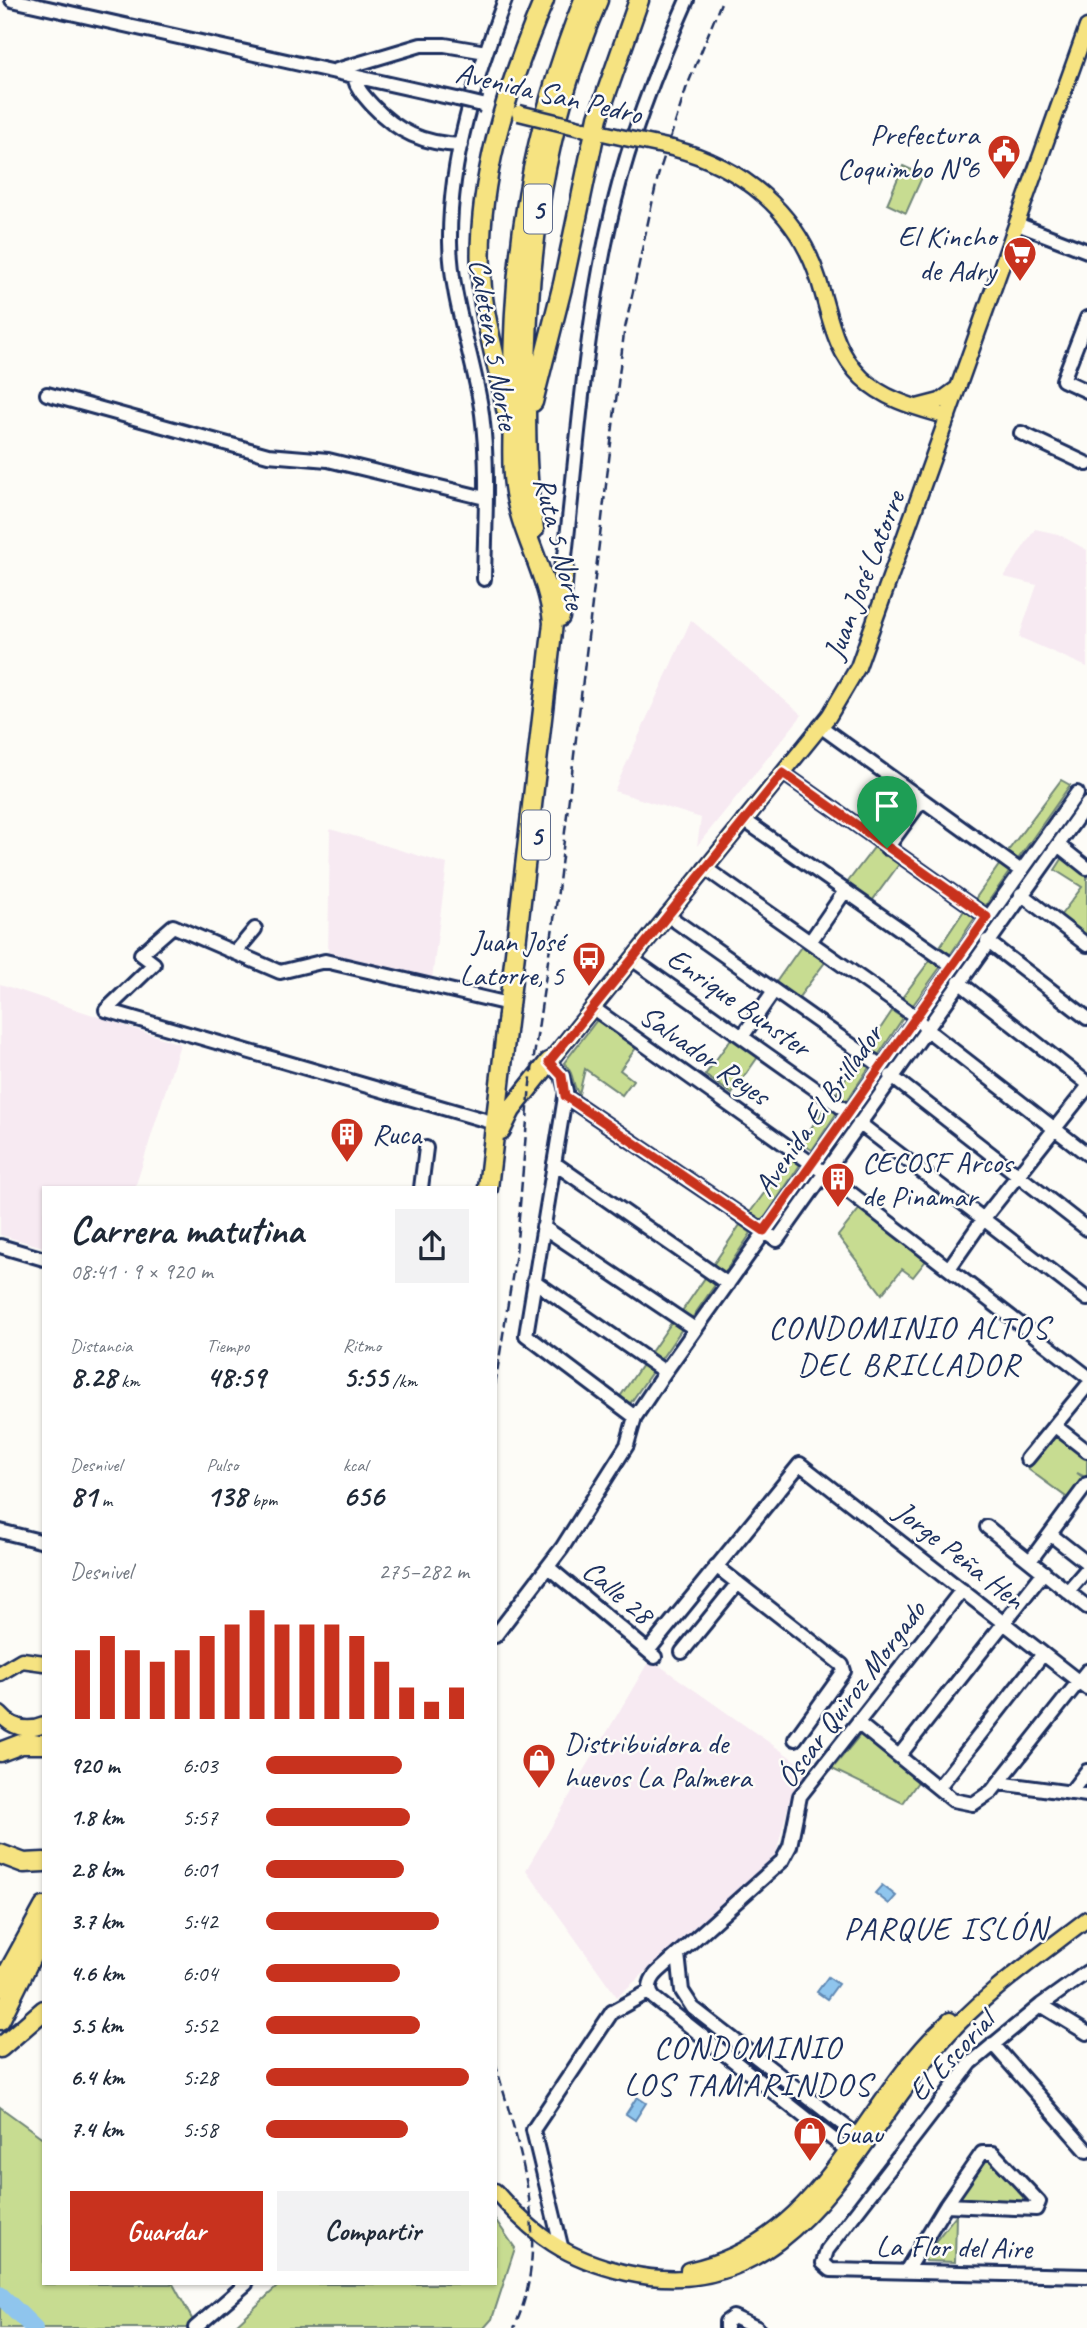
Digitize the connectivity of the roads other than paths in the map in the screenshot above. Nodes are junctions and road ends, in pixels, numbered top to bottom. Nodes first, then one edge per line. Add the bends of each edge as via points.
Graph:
1 (12, 0) edge
2 (505, 0) edge
3 (544, 0) edge
4 (584, 0) edge
5 (598, 0) edge
6 (639, 0) edge
7 (687, 0) edge
8 (1087, 27) edge
9 (486, 52) junction
10 (330, 71) junction
11 (354, 76) junction
12 (512, 112) junction
13 (588, 130) junction
14 (461, 145) junction
15 (1017, 224) junction
16 (1087, 251) edge
17 (1087, 318) edge
18 (959, 387) junction
19 (1087, 391) edge
20 (47, 394) dead end
21 (916, 407) junction
22 (948, 417) junction
23 (526, 427) junction
24 (1021, 433) dead end
25 (938, 447) junction
26 (514, 454) junction
27 (1087, 464) edge
28 (485, 498) junction
29 (564, 565) joint
30 (484, 579) dead end
31 (560, 624) junction
32 (820, 726) junction
33 (783, 773) junction
34 (1077, 793) dead end
35 (922, 800) junction
36 (1085, 807) edge
37 (744, 820) junction
38 (1046, 837) junction
39 (1058, 845) junction
40 (887, 848) junction
41 (705, 868) junction
42 (1087, 868) edge
43 (1021, 871) junction
44 (845, 891) junction
45 (1021, 894) junction
46 (667, 915) junction
47 (987, 917) junction
48 (255, 929) dead end
49 (987, 941) junction
50 (810, 942) junction
51 (1087, 945) edge
52 (235, 953) junction
53 (632, 959) junction
54 (953, 966) junction
55 (959, 982) junction
56 (773, 992) junction
57 (509, 1004) junction
58 (593, 1008) junction
59 (916, 1017) junction
60 (1087, 1018) edge
61 (926, 1029) junction
62 (742, 1037) junction
63 (549, 1062) junction
64 (881, 1066) junction
65 (891, 1076) junction
66 (507, 1080) junction
67 (530, 1084) junction
68 (1087, 1085) edge
69 (565, 1096) junction
70 (848, 1112) junction
71 (859, 1123) junction
72 (498, 1126) junction
73 (1055, 1129) junction
74 (426, 1148) dead end
75 (1087, 1154) edge
76 (554, 1163) junction
77 (813, 1164) junction
78 (825, 1172) junction
79 (1018, 1175) junction
80 (421, 1186) edge
81 (491, 1186) edge
82 (984, 1218) junction
83 (543, 1227) junction
84 (1087, 1229) edge
85 (764, 1231) junction
86 (0, 1246) edge
87 (42, 1258) edge
88 (950, 1267) junction
89 (534, 1281) junction
90 (727, 1284) junction
91 (1087, 1299) edge
92 (695, 1329) junction
93 (664, 1372) junction
94 (1087, 1376) edge
95 (1087, 1386) edge
96 (635, 1417) junction
97 (1055, 1426) junction
98 (1087, 1451) edge
99 (1027, 1459) dead end
100 (1087, 1484) edge
101 (987, 1527) dead end
102 (0, 1531) edge
103 (1050, 1534) junction
104 (42, 1542) edge
105 (1030, 1561) junction
106 (1087, 1563) edge
107 (716, 1566) junction
108 (548, 1567) junction
109 (1087, 1569) edge
110 (1044, 1572) junction
111 (738, 1583) junction
112 (962, 1590) junction
113 (1068, 1591) junction
114 (1087, 1607) edge
115 (1005, 1624) junction
116 (497, 1633) edge
117 (682, 1652) dead end
118 (1043, 1654) junction
119 (42, 1663) edge
120 (0, 1673) edge
121 (1084, 1680) edge
122 (0, 1714) edge
123 (859, 1724) junction
124 (42, 1726) edge
125 (795, 1739) dead end
126 (42, 1744) edge
127 (0, 1752) edge
128 (899, 1756) junction
129 (1087, 1771) edge
130 (999, 1783) junction
131 (938, 1788) junction
132 (1070, 1793) junction
133 (1087, 1795) edge
134 (0, 1854) edge
135 (42, 1862) edge
136 (42, 1911) edge
137 (1087, 1919) edge
138 (42, 1935) edge
139 (678, 1954) junction
140 (1087, 1972) edge
141 (0, 1987) edge
142 (650, 1991) junction
143 (682, 1992) junction
144 (1041, 2005) junction
145 (665, 2008) junction
146 (42, 2012) edge
147 (0, 2020) edge
148 (1087, 2033) edge
149 (993, 2044) junction
150 (0, 2048) edge
151 (861, 2139) junction
152 (1087, 2151) edge
153 (851, 2154) junction
154 (497, 2181) edge
155 (497, 2193) edge
156 (946, 2205) junction
157 (525, 2225) junction
158 (562, 2250) junction
159 (823, 2263) joint
160 (906, 2271) junction
161 (1087, 2276) edge
162 (245, 2285) edge
163 (195, 2328) edge
164 (726, 2328) edge
165 (757, 2328) edge

1 - 10 street, Avenida San Pedro
2 - 9 street, Caletera 5 Norte
3 - 12 highway
4 - 26 highway, Ruta 5 Norte / 5 via 548,102 523,212 514,318
5 - 23 highway, Ruta 5 Norte / 5 via 561,103 538,206 528,299
6 - 13 highway
7 - 29 street via 642,111 608,229
8 - 15 main road, Juan José Latorre
9 - 10 street via 421,46
9 - 14 street, Caletera 5 Norte
10 - 11 street, Avenida San Pedro
11 - 12 street, Avenida San Pedro, bridge
11 - 14 street via 360,91 398,130
12 - 13 main road, Avenida San Pedro, bridge
12 - 26 highway via 484,201 481,271
13 - 21 main road, Avenida San Pedro, bridge via 672,148 724,168 753,186 798,231 848,361 873,387
13 - 23 highway via 563,284
14 - 28 street, Caletera 5 Norte via 451,219 451,264 482,414
15 - 16 street
15 - 18 main road, Juan José Latorre
17 - 19 street via 1063,380
18 - 21 main road via 940,401
18 - 22 main road, Juan José Latorre
20 - 28 street via 268,455 328,460
21 - 22 main road, Avenida San Pedro
21 - 25 main road via 933,423
22 - 25 main road, Juan José Latorre
23 - 31 highway, Ruta 5 Norte / 5 via 533,526 555,592
24 - 27 street
25 - 32 main road, Juan José Latorre via 859,667
26 - 57 highway, Ruta 5 Norte / 5 via 515,494 547,587 553,623
28 - 30 street, Caletera 5 Norte
29 - 31 highway
31 - 66 highway, Ruta 5 Norte / 5
32 - 33 main road, Juan José Latorre
32 - 35 street
33 - 37 main road, Juan José Latorre
33 - 40 street
34 - 38 street, Avenida El Brillador
35 - 40 street
35 - 43 street
36 - 38 street
36 - 39 street, Avenida El Brillador
37 - 41 main road, Juan José Latorre
37 - 44 street
38 - 43 street, Avenida El Brillador
39 - 42 street
39 - 45 street, Avenida El Brillador
40 - 47 street
41 - 46 main road, Juan José Latorre
41 - 50 street
43 - 47 street, Avenida El Brillador
44 - 50 street
44 - 54 street
45 - 49 street, Avenida El Brillador
45 - 51 street
46 - 53 main road, Juan José Latorre
46 - 56 street
47 - 54 street, Avenida El Brillador
48 - 52 street
49 - 55 street, Avenida El Brillador
49 - 60 street
50 - 59 street
52 - 57 street via 280,972 325,961
52 - 72 street via 173,926 141,954 154,964 106,1010
53 - 58 main road, Juan José Latorre
53 - 62 street, Enrique Bunster
54 - 59 street, Avenida El Brillador
55 - 61 street, Avenida El Brillador
55 - 68 street
56 - 62 street
56 - 64 street
57 - 72 highway, Ruta 5 Norte / 5
58 - 63 main road, Juan José Latorre
58 - 77 street, Salvador Reyes
59 - 61 street
59 - 64 street, Avenida El Brillador
61 - 65 street, Avenida El Brillador
61 - 73 street
62 - 70 street, Enrique Bunster
63 - 67 highway
63 - 69 street via 562,1076
64 - 70 street, Avenida El Brillador
65 - 71 street, Avenida El Brillador
65 - 79 street
66 - 67 highway
66 - 72 highway, Ruta 5 Norte / 5
67 - 72 highway
68 - 73 street
69 - 76 street
69 - 85 street
70 - 77 street, Avenida El Brillador
71 - 78 street, Avenida El Brillador
71 - 82 street
72 - 81 highway, Ruta 5 Norte / 5
73 - 75 street
73 - 79 street
74 - 80 street
76 - 83 street
76 - 90 street
77 - 78 street, Salvador Reyes
77 - 85 street, Avenida El Brillador
78 - 85 street, Avenida El Brillador via 777,1240
78 - 88 street, Salvador Reyes
79 - 82 street
79 - 84 street
82 - 88 street
82 - 91 street
83 - 89 street
83 - 92 street
85 - 90 street, Avenida El Brillador
86 - 87 street
88 - 94 street, Salvador Reyes
89 - 93 street
89 - 96 street via 526,1335
90 - 92 street, Avenida El Brillador
92 - 93 street, Avenida El Brillador
93 - 96 street, Avenida El Brillador
95 - 97 street
96 - 108 street, Avenida El Brillador via 627,1445
97 - 98 street
97 - 99 street
100 - 103 street
101 - 105 street
102 - 104 street
103 - 105 street
103 - 106 street
105 - 110 street
107 - 108 street, Calle 28 via 651,1654
107 - 111 street
107 - 112 street, Jorge Peña Hen via 800,1464
108 - 116 street, Avenida El Brillador
109 - 113 street
110 - 113 street
110 - 115 street
111 - 117 street
111 - 125 street via 842,1665 844,1671
112 - 115 street, Jorge Peña Hen
112 - 123 street, Óscar Quiroz Morgado
113 - 114 street
115 - 118 street, Jorge Peña Hen
115 - 128 street
118 - 121 street, Jorge Peña Hen
118 - 131 street
119 - 120 main road via 22,1660
121 - 130 street
122 - 124 main road via 16,1727
123 - 128 street
123 - 139 street, Óscar Quiroz Morgado via 800,1796 782,1861
126 - 127 highway via 21,1744
128 - 131 street
129 - 132 street
130 - 131 street via 978,1803 958,1803
130 - 132 street
132 - 133 street
134 - 135 highway via 17,1861
136 - 141 highway
137 - 151 main road via 1002,1984 939,2045
138 - 147 highway
139 - 142 street, Óscar Quiroz Morgado via 655,1974
139 - 143 street
140 - 144 street, El Escorial
142 - 145 street
142 - 158 street via 617,2007 533,2130
143 - 145 street
143 - 151 street via 711,2023
144 - 148 street
144 - 149 street, El Escorial
145 - 153 street
146 - 150 highway
149 - 152 street
149 - 159 street, El Escorial via 971,2063 915,2134 827,2250
151 - 153 main road
153 - 158 main road via 834,2189 810,2216 755,2258 729,2270 686,2279 656,2278 594,2264
154 - 157 main road
155 - 157 main road
156 - 156 street via 982,2153 988,2152 1039,2202 1036,2209
156 - 160 street
157 - 158 main road
159 - 160 street, La Flor del Aire via 831,2270
160 - 161 street, La Flor del Aire
162 - 163 street
164 - 165 street via 733,2318

